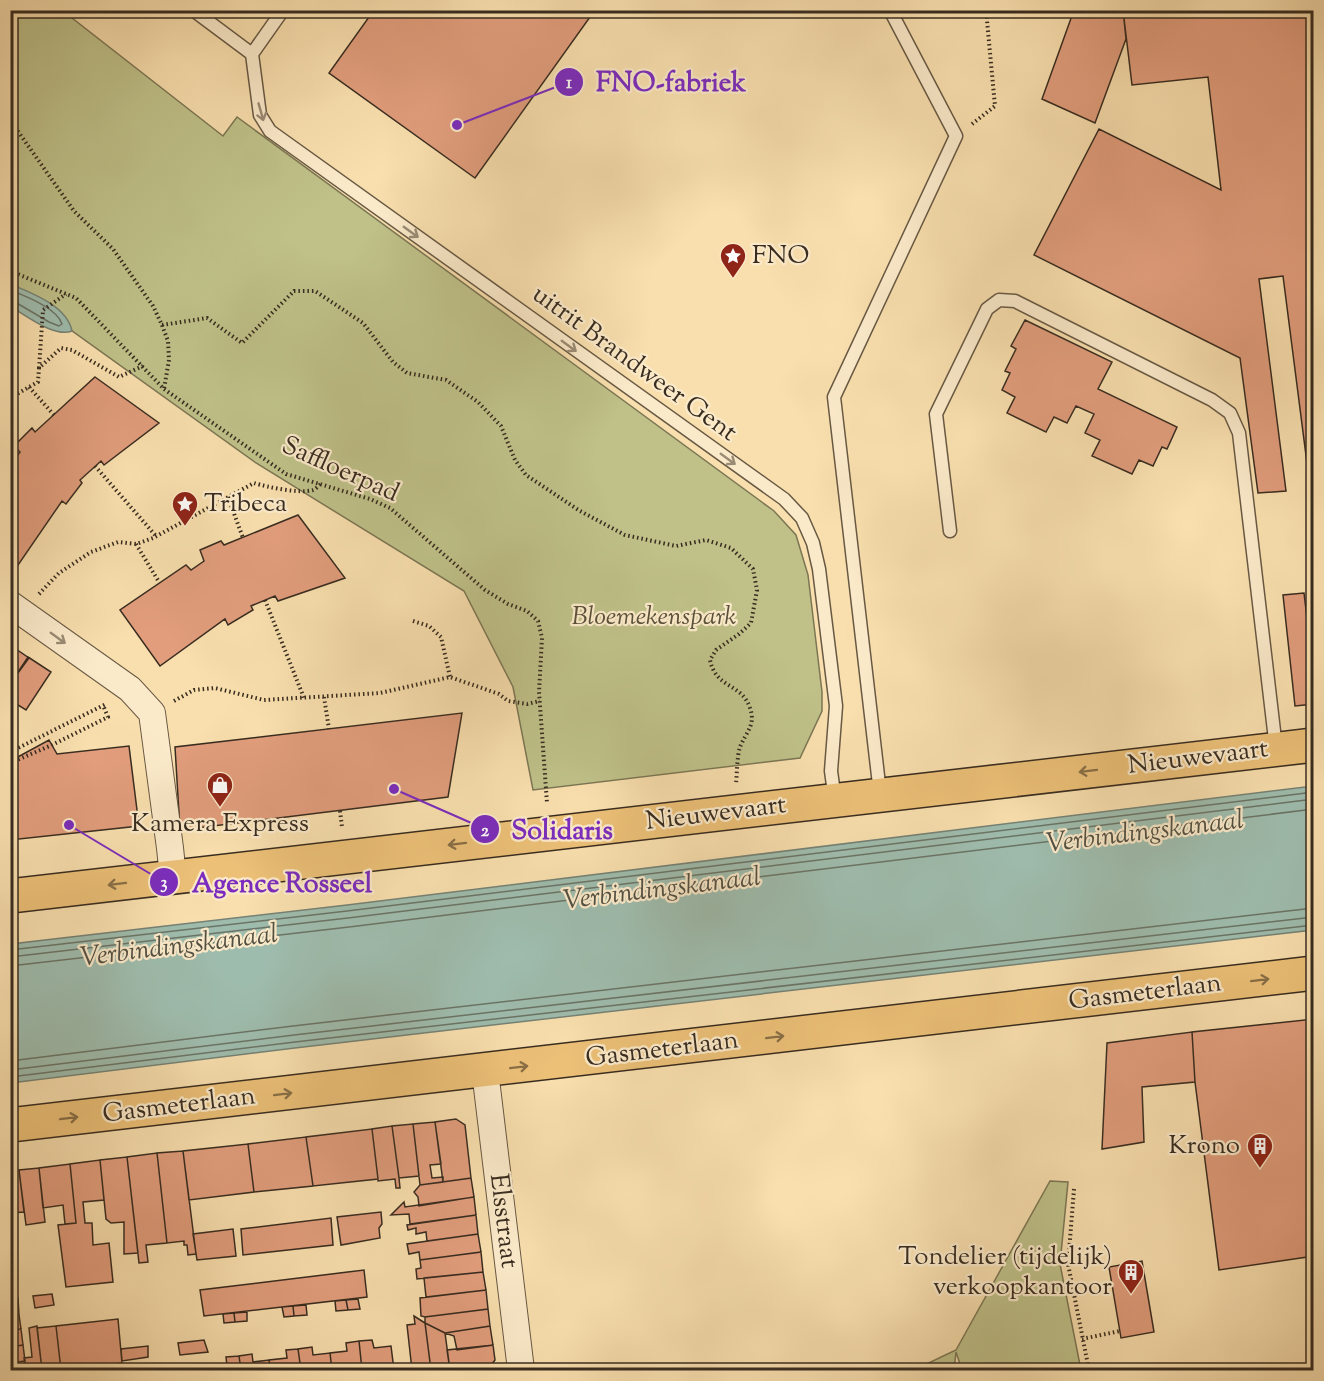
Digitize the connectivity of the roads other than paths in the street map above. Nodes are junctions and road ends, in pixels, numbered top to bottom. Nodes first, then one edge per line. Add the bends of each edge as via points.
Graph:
1 (194, 10) edge
2 (283, 10) edge
3 (890, 10) edge
4 (252, 54) junction
5 (950, 531) dead end
6 (16, 608) edge
7 (1314, 745) edge
8 (1276, 749) junction
9 (880, 795) junction
10 (835, 800) junction
11 (173, 877) junction
12 (10, 896) edge
13 (1314, 973) edge
14 (485, 1071) junction
15 (10, 1125) edge
16 (521, 1371) edge

1 - 4 lane
2 - 4 lane
3 - 9 lane via 956,136 834,397
4 -> 10 lane, uitrit Brandweer Gent via 260,116 270,131 784,499 802,518 819,568 836,706 831,771
5 - 8 lane via 936,414 987,309 999,300 1015,301 1212,400 1230,413 1239,433
6 -> 11 street via 130,689 152,712
7 - 8 main road, Nieuwevaart
8 -> 9 main road, Nieuwevaart
9 - 10 main road, Nieuwevaart
10 -> 11 main road, Nieuwevaart
11 -> 12 main road, Nieuwevaart
14 -> 13 main road, Gasmeterlaan
15 -> 14 main road, Gasmeterlaan
14 - 16 street, Elsstraat

